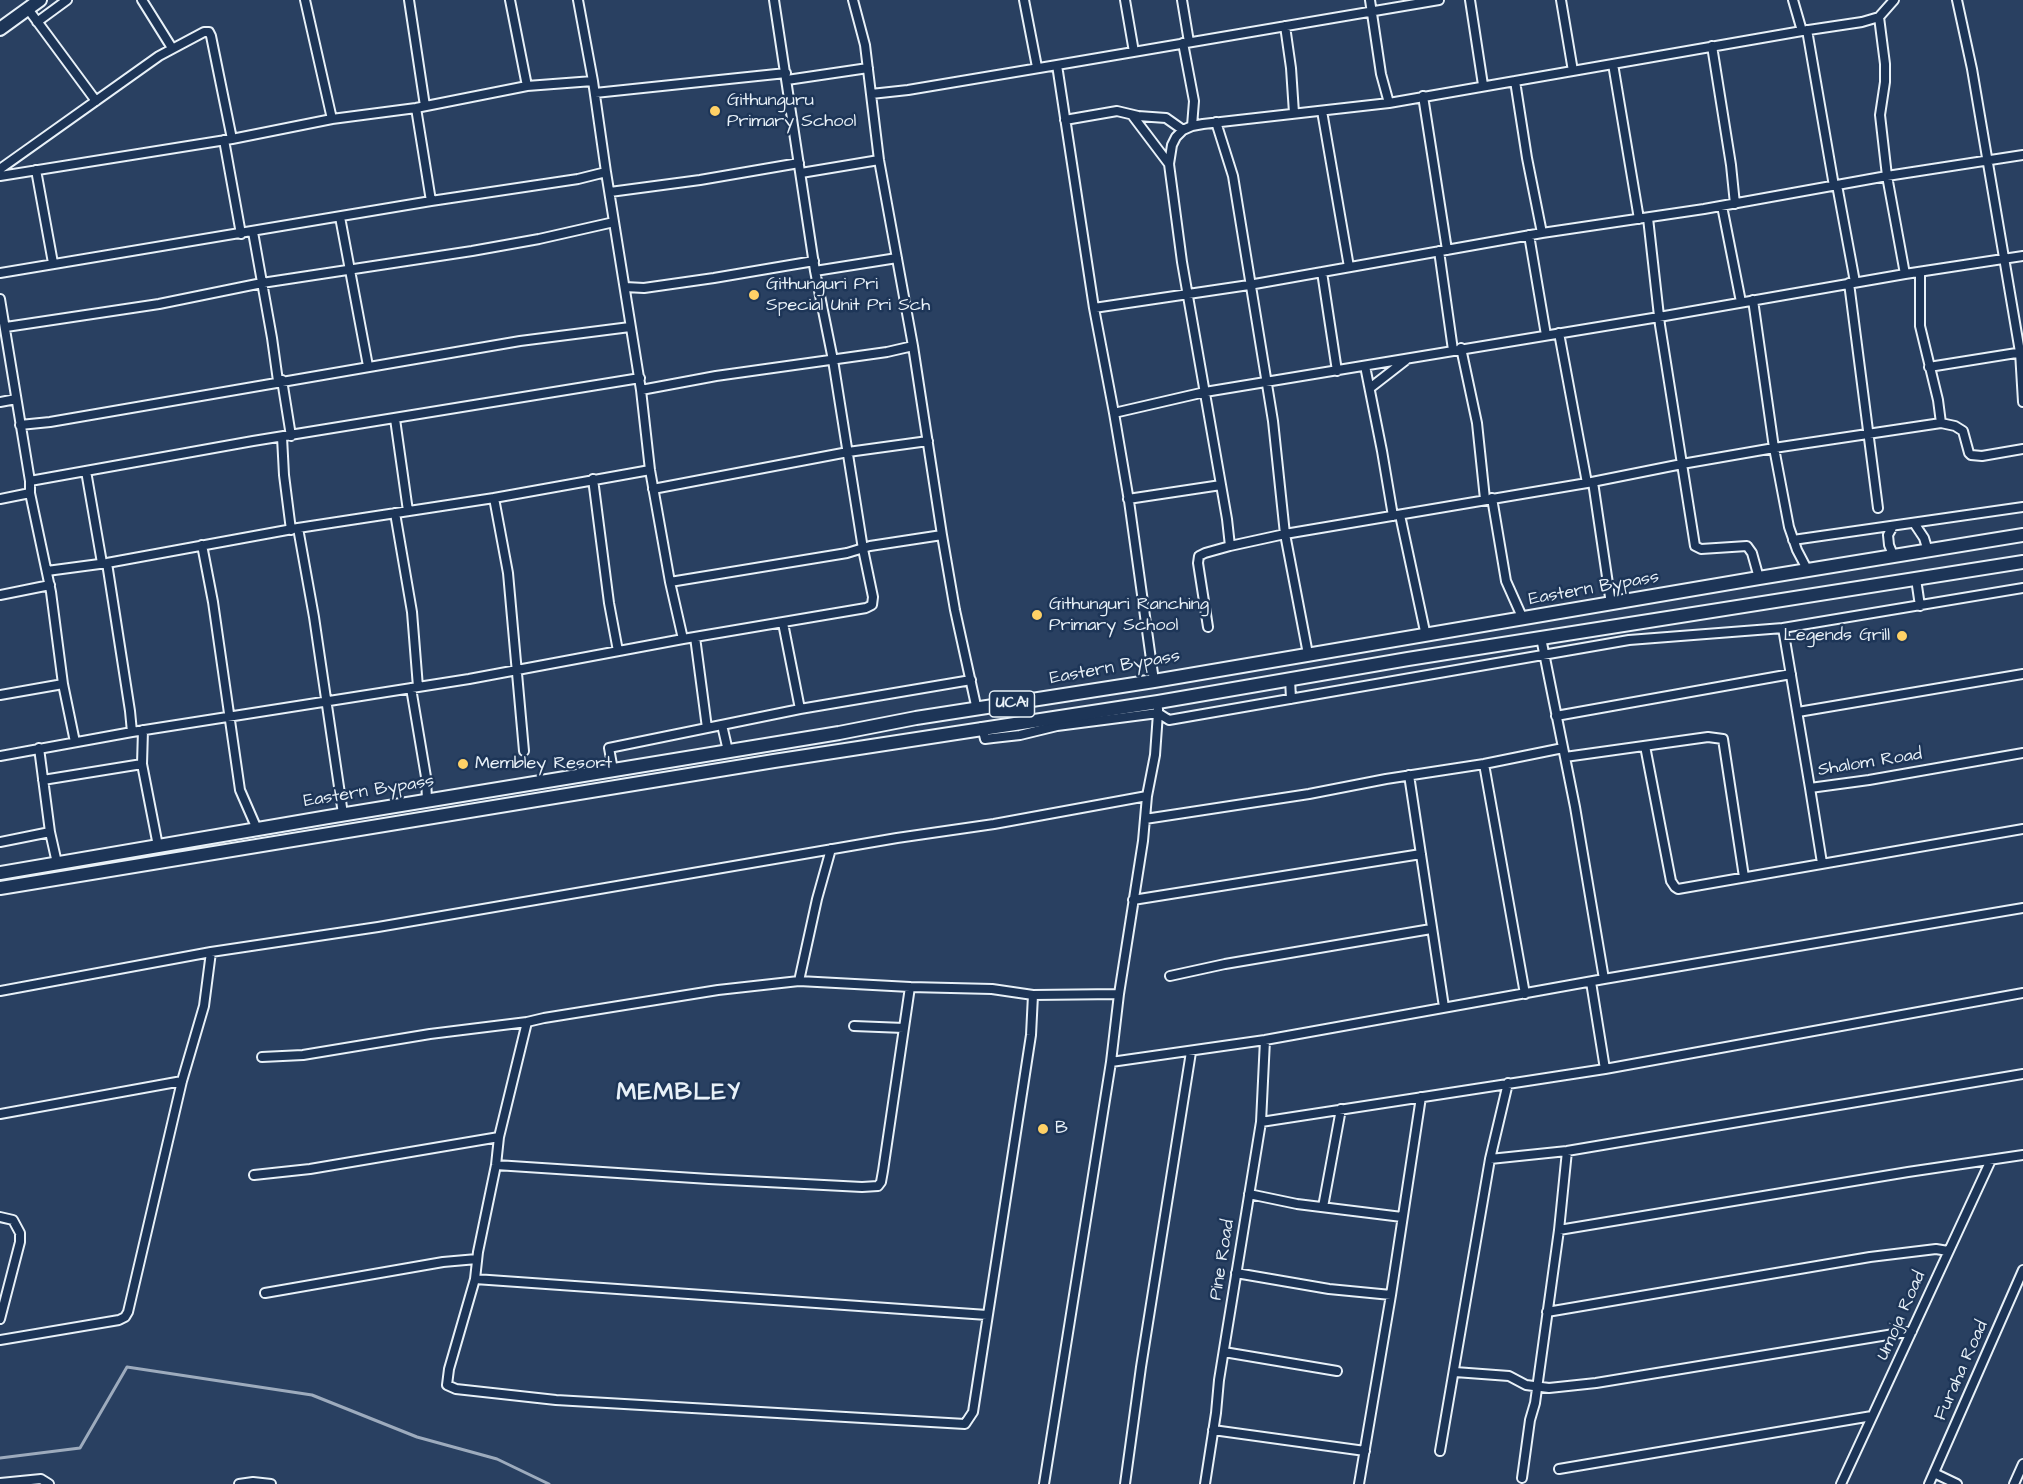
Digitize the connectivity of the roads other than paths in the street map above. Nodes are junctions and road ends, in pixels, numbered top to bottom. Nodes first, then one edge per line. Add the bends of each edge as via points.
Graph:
1 (40, 0) edge
2 (67, 0) edge
3 (142, 0) edge
4 (304, 0) edge
5 (409, 0) edge
6 (510, 0) edge
7 (578, 0) edge
8 (774, 0) edge
9 (854, 0) edge
10 (1024, 0) edge
11 (1125, 0) edge
12 (1182, 0) edge
13 (1370, 0) edge
14 (1438, 0) edge
15 (1470, 0) edge
16 (1561, 0) edge
17 (1793, 0) edge
18 (1894, 0) edge
19 (1956, 0) edge
20 (28, 9) junction
21 (1372, 11) junction
22 (1879, 17) junction
23 (37, 22) junction
24 (1285, 26) junction
25 (0, 28) edge
26 (1804, 30) junction
27 (1186, 43) junction
28 (1712, 46) junction
29 (172, 48) junction
30 (1134, 52) junction
31 (1613, 64) junction
32 (1058, 65) junction
33 (1037, 67) junction
34 (868, 68) junction
35 (1574, 71) junction
36 (787, 76) junction
37 (593, 81) junction
38 (1515, 81) junction
39 (1483, 85) junction
40 (527, 86) junction
41 (595, 93) junction
42 (871, 94) junction
43 (1423, 96) junction
44 (96, 101) junction
45 (1389, 103) junction
46 (425, 106) junction
47 (416, 108) junction
48 (1322, 111) junction
49 (1294, 113) junction
50 (1131, 114) junction
51 (332, 119) junction
52 (1065, 120) junction
53 (1216, 122) junction
54 (1192, 126) junction
55 (1183, 130) junction
56 (228, 139) junction
57 (2023, 155) edge
58 (879, 160) junction
59 (1986, 160) junction
60 (799, 163) junction
61 (1168, 164) junction
62 (0, 169) edge
63 (36, 170) junction
64 (606, 172) junction
65 (801, 173) junction
66 (0, 176) edge
67 (1887, 176) junction
68 (1836, 186) junction
69 (610, 192) junction
70 (431, 201) junction
71 (1735, 204) junction
72 (1722, 206) junction
73 (340, 217) junction
74 (1644, 218) junction
75 (614, 222) junction
76 (253, 232) junction
77 (1542, 233) junction
78 (241, 234) junction
79 (1528, 235) junction
80 (1443, 250) junction
81 (2023, 256) edge
82 (897, 258) junction
83 (2003, 259) junction
84 (814, 261) junction
85 (53, 264) junction
86 (1349, 267) junction
87 (350, 269) junction
88 (815, 271) junction
89 (1322, 272) junction
90 (1920, 272) junction
91 (0, 273) edge
92 (1905, 274) junction
93 (262, 283) junction
94 (1852, 283) junction
95 (1249, 285) junction
96 (625, 287) junction
97 (1188, 294) junction
98 (0, 299) edge
99 (1753, 300) junction
100 (1741, 302) junction
101 (1094, 308) junction
102 (1659, 317) junction
103 (6, 327) junction
104 (630, 327) junction
105 (1559, 333) junction
106 (1546, 335) junction
107 (913, 346) junction
108 (1457, 349) junction
109 (2021, 352) edge
110 (1408, 358) junction
111 (833, 360) junction
112 (368, 366) junction
113 (1365, 366) junction
114 (1929, 367) junction
115 (1337, 371) junction
116 (639, 378) junction
117 (280, 381) junction
118 (1267, 382) junction
119 (1370, 388) junction
120 (641, 390) junction
121 (1205, 392) junction
122 (15, 399) junction
123 (0, 402) edge
124 (2023, 402) edge
125 (1114, 413) junction
126 (395, 419) junction
127 (1941, 423) junction
128 (20, 425) junction
129 (1868, 435) junction
130 (291, 436) junction
131 (282, 437) junction
132 (928, 441) junction
133 (1774, 448) junction
134 (2023, 449) edge
135 (848, 452) junction
136 (1682, 464) junction
137 (650, 470) junction
138 (86, 471) junction
139 (593, 479) junction
140 (30, 481) junction
141 (1590, 482) junction
142 (1221, 485) junction
143 (653, 489) junction
144 (30, 493) junction
145 (494, 498) junction
146 (0, 499) edge
147 (1128, 499) junction
148 (1489, 499) junction
149 (2023, 507) edge
150 (1878, 508) dead end
151 (408, 511) junction
152 (395, 513) junction
153 (1396, 516) junction
154 (1914, 523) junction
155 (1893, 526) junction
156 (295, 529) junction
157 (1285, 534) junction
158 (942, 535) junction
159 (2023, 535) edge
160 (1793, 540) junction
161 (202, 545) junction
162 (1230, 546) junction
163 (863, 549) junction
164 (1928, 551) junction
165 (1894, 557) junction
166 (2023, 562) edge
167 (104, 563) junction
168 (47, 571) junction
169 (1808, 571) junction
170 (1759, 578) junction
171 (1916, 579) junction
172 (670, 582) junction
173 (50, 585) junction
174 (2023, 588) edge
175 (0, 595) edge
176 (1611, 604) junction
177 (1920, 606) junction
178 (1523, 619) junction
179 (783, 623) junction
180 (1208, 627) dead end
181 (1784, 628) junction
182 (1426, 636) junction
183 (695, 637) junction
184 (1541, 638) junction
185 (683, 639) junction
186 (618, 651) junction
187 (1308, 654) junction
188 (1544, 656) junction
189 (516, 669) junction
190 (2023, 674) edge
191 (1791, 675) junction
192 (1290, 679) junction
193 (971, 680) junction
194 (1154, 681) junction
195 (63, 684) junction
196 (415, 688) junction
197 (1094, 690) junction
198 (0, 695) edge
199 (1291, 699) junction
200 (326, 701) junction
201 (1158, 707) junction
202 (800, 709) junction
203 (977, 710) junction
204 (1097, 711) junction
205 (1798, 712) junction
206 (1556, 716) junction
207 (228, 717) junction
208 (723, 725) junction
209 (707, 728) junction
210 (982, 728) junction
211 (143, 730) junction
212 (132, 732) junction
213 (75, 742) junction
214 (1645, 746) junction
215 (39, 748) junction
216 (1563, 748) junction
217 (524, 751) dead end
218 (728, 751) junction
219 (2023, 753) edge
220 (0, 756) edge
221 (1565, 757) junction
222 (142, 764) junction
223 (1484, 764) junction
224 (613, 770) junction
225 (1409, 775) junction
226 (43, 780) junction
227 (1810, 788) junction
228 (1147, 796) junction
229 (427, 801) junction
230 (343, 814) junction
231 (1145, 819) junction
232 (257, 829) junction
233 (2023, 830) edge
234 (50, 832) junction
235 (0, 842) edge
236 (158, 846) junction
237 (831, 849) junction
238 (1420, 854) junction
239 (57, 863) junction
240 (1822, 863) junction
241 (0, 873) edge
242 (1744, 877) junction
243 (0, 888) edge
244 (1133, 900) junction
245 (2023, 908) edge
246 (1431, 929) junction
247 (211, 952) junction
248 (1170, 976) dead end
249 (1604, 979) junction
250 (799, 981) junction
251 (1591, 982) junction
252 (910, 987) junction
253 (0, 991) edge
254 (2023, 993) edge
255 (1119, 994) junction
256 (1525, 994) junction
257 (1033, 995) junction
258 (1444, 1007) junction
259 (527, 1022) junction
260 (854, 1026) dead end
261 (904, 1028) junction
262 (1265, 1040) junction
263 (1191, 1052) junction
264 (262, 1057) dead end
265 (1111, 1062) junction
266 (1605, 1069) junction
267 (2023, 1074) edge
268 (182, 1081) junction
269 (1508, 1083) junction
270 (1421, 1097) junction
271 (1341, 1108) junction
272 (0, 1114) edge
273 (1261, 1122) junction
274 (498, 1137) junction
275 (1567, 1151) junction
276 (2023, 1155) edge
277 (1490, 1159) junction
278 (1991, 1160) junction
279 (496, 1165) junction
280 (254, 1175) dead end
281 (1249, 1194) junction
282 (1323, 1207) junction
283 (0, 1216) edge
284 (1402, 1217) junction
285 (1559, 1230) junction
286 (1948, 1251) junction
287 (477, 1259) junction
288 (2023, 1270) edge
289 (1236, 1273) junction
290 (475, 1279) junction
291 (265, 1293) dead end
292 (1391, 1295) junction
293 (1547, 1312) junction
294 (987, 1315) junction
295 (0, 1318) edge
296 (1912, 1331) junction
297 (0, 1340) edge
298 (1224, 1352) junction
299 (1337, 1371) dead end
300 (1455, 1372) junction
301 (1537, 1387) junction
302 (1872, 1416) junction
303 (1213, 1430) junction
304 (1365, 1451) junction
305 (1440, 1451) dead end
306 (2023, 1464) edge
307 (1559, 1469) dead end
308 (1934, 1473) junction
309 (1522, 1478) dead end
310 (0, 1483) edge
311 (49, 1484) edge
312 (239, 1484) edge
313 (271, 1484) edge
314 (1044, 1484) edge
315 (1125, 1484) edge
316 (1205, 1484) edge
317 (1359, 1484) edge
318 (1841, 1484) edge
319 (1929, 1484) edge
320 (1957, 1484) edge
321 (2014, 1484) edge

1 - 20 main road
2 - 23 street
3 - 29 street
4 - 51 street
5 - 46 street
6 - 40 street
7 - 37 street
8 - 36 street
9 - 34 street
10 - 33 street
11 - 30 street
12 - 27 street
13 - 21 street
14 - 21 street
15 - 39 street
16 - 35 street
17 - 26 street
18 - 22 street
19 - 59 street via 1972,69
20 - 23 street
20 - 25 main road
21 - 24 street
21 - 45 street
22 - 26 street
22 - 67 street via 1885,64 1880,115
23 - 44 street
24 - 27 street
24 - 49 street
26 - 28 street
26 - 68 street
27 - 30 street
27 - 54 street via 1194,101
28 - 31 street
28 - 71 street
29 - 44 street
29 - 56 street via 204,32 212,36
30 - 32 street
31 - 35 street
31 - 74 street
32 - 33 street
32 - 52 street
33 - 42 street
34 - 36 street
34 - 42 street
35 - 38 street
36 - 41 street
36 - 60 street
37 - 40 street
37 - 41 street
38 - 39 street
38 - 77 street
39 - 43 street
40 - 46 street
41 - 64 street
42 - 58 street
43 - 45 street
43 - 80 street
44 - 62 street
45 - 48 street
46 - 47 street
47 - 51 street
47 - 70 street
48 - 49 street
48 - 86 street
49 - 53 street
50 - 52 street via 1106,111
50 - 55 street via 1166,118
50 - 61 street
51 - 56 street
52 - 101 street
53 - 54 street
53 - 95 street via 1233,176
54 - 55 street
55 - 61 street via 1172,145
56 - 63 street
56 - 78 street
57 - 59 street
58 - 65 street
58 - 82 street
59 - 67 street
59 - 83 street
60 - 65 street
60 - 69 street
61 - 97 street
63 - 66 street
63 - 85 street
64 - 69 street
64 - 70 street
65 - 84 street
67 - 68 street
67 - 92 street
68 - 71 street
68 - 94 street
69 - 75 street
70 - 73 street
71 - 72 street
72 - 74 street
72 - 100 street
73 - 76 street
73 - 87 street
74 - 77 street
74 - 102 street
75 - 87 street via 483,249
75 - 96 street
76 - 78 street
76 - 93 street
77 - 79 street
78 - 85 street
79 - 80 street
79 - 106 street
80 - 86 street
80 - 108 street
81 - 83 street
82 - 88 street
82 - 107 street
83 - 90 street
83 - 109 street
84 - 88 street
84 - 96 street via 691,282
85 - 91 street
86 - 89 street
87 - 93 street
87 - 112 street
88 - 111 street
89 - 95 street
89 - 115 street
90 - 92 street
90 - 114 street via 1920,326
92 - 94 street
93 - 103 street via 159,304
93 - 117 street
94 - 99 street
94 - 129 street
95 - 97 street
95 - 118 street
96 - 104 street
97 - 101 street
97 - 121 street
98 - 103 street
99 - 100 street
99 - 133 street
100 - 102 street
101 - 125 street
102 - 105 street
102 - 136 street
103 - 122 street
104 - 112 street
104 - 116 street
105 - 106 street
105 - 141 street
106 - 108 street
107 - 111 street
107 - 132 street
108 - 110 street
108 - 148 street via 1477,423
109 - 114 street
109 - 124 street
110 - 113 street
110 - 119 street
111 - 120 street
111 - 135 street
112 - 117 street
113 - 115 street
113 - 119 street
114 - 127 street
115 - 118 street
116 - 120 street
116 - 126 street
117 - 128 street
117 - 130 street
118 - 121 street
118 - 157 street
119 - 153 street
120 - 137 street
121 - 125 street
121 - 142 street
122 - 123 street
122 - 128 street
125 - 147 street
126 - 130 street
126 - 151 street
127 - 129 street
127 - 134 street via 1963,431 1971,455
128 - 140 street
129 - 133 street
129 - 150 street
130 - 131 street
131 - 138 street
131 - 156 street via 284,475
132 - 135 street
132 - 158 street
133 - 136 street
133 - 160 street
135 - 143 street
135 - 163 street
136 - 141 street
136 - 170 street via 1695,546 1747,546
137 - 139 street
137 - 143 street
138 - 140 street
138 - 167 street
139 - 145 street
139 - 186 street
140 - 144 street
141 - 148 street
141 - 176 street
142 - 147 street
142 - 162 street
143 - 172 street
144 - 146 street
144 - 168 street
145 - 151 street
145 - 189 street via 508,573
147 - 194 street
148 - 153 street
148 - 178 street via 1506,581
149 - 154 street
151 - 152 street
152 - 156 street
152 - 196 street via 412,612
153 - 157 street
153 - 182 street
154 - 155 street
154 - 164 street
155 - 160 street
155 - 165 street via 1888,535
156 - 161 street
156 - 200 street
157 - 162 street
157 - 187 street
158 - 163 street
158 - 193 street
159 - 164 main road, Eastern Bypass / UCA1
160 - 169 street
161 - 167 street
161 - 207 street
162 - 180 street via 1198,556
163 - 172 street
163 - 179 street via 872,605
164 - 165 main road, Eastern Bypass / UCA1
165 - 169 main road, Eastern Bypass / UCA1
166 - 171 main road, Eastern Bypass
167 - 168 street
167 - 212 street
168 - 173 street
169 - 170 main road, Eastern Bypass / UCA1
170 - 176 main road, Eastern Bypass / UCA1
171 - 177 street
171 - 184 main road, Eastern Bypass
172 - 185 street
173 - 175 street
173 - 195 street
174 - 177 street
176 - 178 main road, Eastern Bypass / UCA1
177 - 181 street
178 - 182 main road, Eastern Bypass / UCA1
179 - 183 street
179 - 202 street
181 - 188 street via 1629,640
181 - 191 street, Shalom Road
182 - 187 main road, Eastern Bypass / UCA1
183 - 185 street
183 - 209 street
184 - 188 street
184 - 192 main road, Eastern Bypass
185 - 186 street
186 - 189 street
187 - 194 main road, Eastern Bypass / UCA1
188 - 199 street
188 - 206 street
189 - 196 street
189 - 217 street
190 - 205 street
191 - 205 street, Shalom Road
191 - 206 street
192 - 199 street
192 - 201 main road, Eastern Bypass
193 - 202 street
193 - 203 street
194 - 197 main road, Eastern Bypass / UCA1
195 - 198 street
195 - 213 street
196 - 200 street
196 - 229 street
197 - 203 main road, Eastern Bypass / UCA1
197 - 204 main road
199 - 201 street via 1169,720
200 - 207 street
200 - 230 street
201 - 204 main road, Eastern Bypass
201 - 210 street via 1020,735 985,739
201 - 228 street
202 - 208 street
203 - 218 main road, Eastern Bypass / UCA1
204 - 210 main road, Eastern Bypass
205 - 227 street, Shalom Road
206 - 216 street
207 - 211 street
207 - 232 street via 240,790
208 - 209 street
208 - 218 street
209 - 224 street via 609,748
210 - 243 main road, Eastern Bypass
211 - 212 street
211 - 222 street
212 - 213 street
213 - 215 street
214 - 221 street
214 - 242 street via 1672,885 1684,889
214 - 242 street via 1708,737 1723,739
215 - 220 street
215 - 226 street
216 - 221 street
216 - 223 street
218 - 224 main road, Eastern Bypass / UCA1
219 - 227 street, Shalom Road
221 - 249 street
222 - 226 street
222 - 236 street
223 - 225 street
223 - 256 street
224 - 229 main road, Eastern Bypass / UCA1
225 - 231 street
225 - 238 street
226 - 234 street
227 - 240 street
228 - 231 street
228 - 237 street
229 - 230 main road, Eastern Bypass / UCA1
230 - 232 main road, Eastern Bypass / UCA1
231 - 244 street
232 - 236 main road, Eastern Bypass / UCA1
233 - 240 street
234 - 235 street
234 - 239 street
236 - 239 main road, Eastern Bypass / UCA1
237 - 247 street
237 - 250 street
238 - 244 street
238 - 246 street
239 - 241 main road, Eastern Bypass / UCA1
240 - 242 street
244 - 255 street
245 - 249 street
246 - 248 street
246 - 258 street
247 - 253 street
247 - 268 street via 204,1006
249 - 251 street
250 - 252 street
250 - 259 street via 718,990
251 - 256 street
251 - 266 street
252 - 257 street via 992,989
252 - 261 street
254 - 266 street
255 - 257 street
255 - 265 street
256 - 258 street
257 - 294 street
258 - 262 street
259 - 264 street via 303,1055
259 - 274 street
260 - 261 street
261 - 279 street via 878,1185
262 - 263 street
262 - 273 street, Pine Road
263 - 265 street
263 - 315 street
265 - 314 street
266 - 269 street
267 - 275 street
268 - 272 street
268 - 297 street via 126,1316
269 - 270 street
269 - 277 street
270 - 271 street
270 - 284 street
271 - 273 street
271 - 282 street
273 - 281 street, Pine Road
274 - 279 street
274 - 280 street
275 - 277 street
275 - 285 street
276 - 278 street
277 - 300 street
278 - 285 street
278 - 286 street, Umoja Road
279 - 287 street
281 - 282 street
281 - 289 street, Pine Road
282 - 284 street
283 - 295 street via 13,1220 20,1233
284 - 292 street
285 - 293 street
286 - 293 street via 1870,1257
286 - 296 street, Umoja Road
287 - 290 street
287 - 291 street
288 - 308 street, Furaha Road
289 - 292 street
289 - 298 street, Pine Road
290 - 294 street
290 - 294 street via 447,1385 466,1391 556,1400 965,1424 972,1412
292 - 304 street
293 - 301 street
296 - 301 street via 1576,1386
296 - 302 street, Umoja Road
298 - 299 street
298 - 303 street, Pine Road
300 - 301 street via 1509,1376
300 - 305 street
301 - 309 street
302 - 307 street
302 - 318 street, Umoja Road
303 - 304 street
303 - 316 street, Pine Road
304 - 317 street
306 - 321 street
308 - 319 street, Furaha Road
308 - 320 street
310 - 311 street via 41,1479
312 - 313 street

